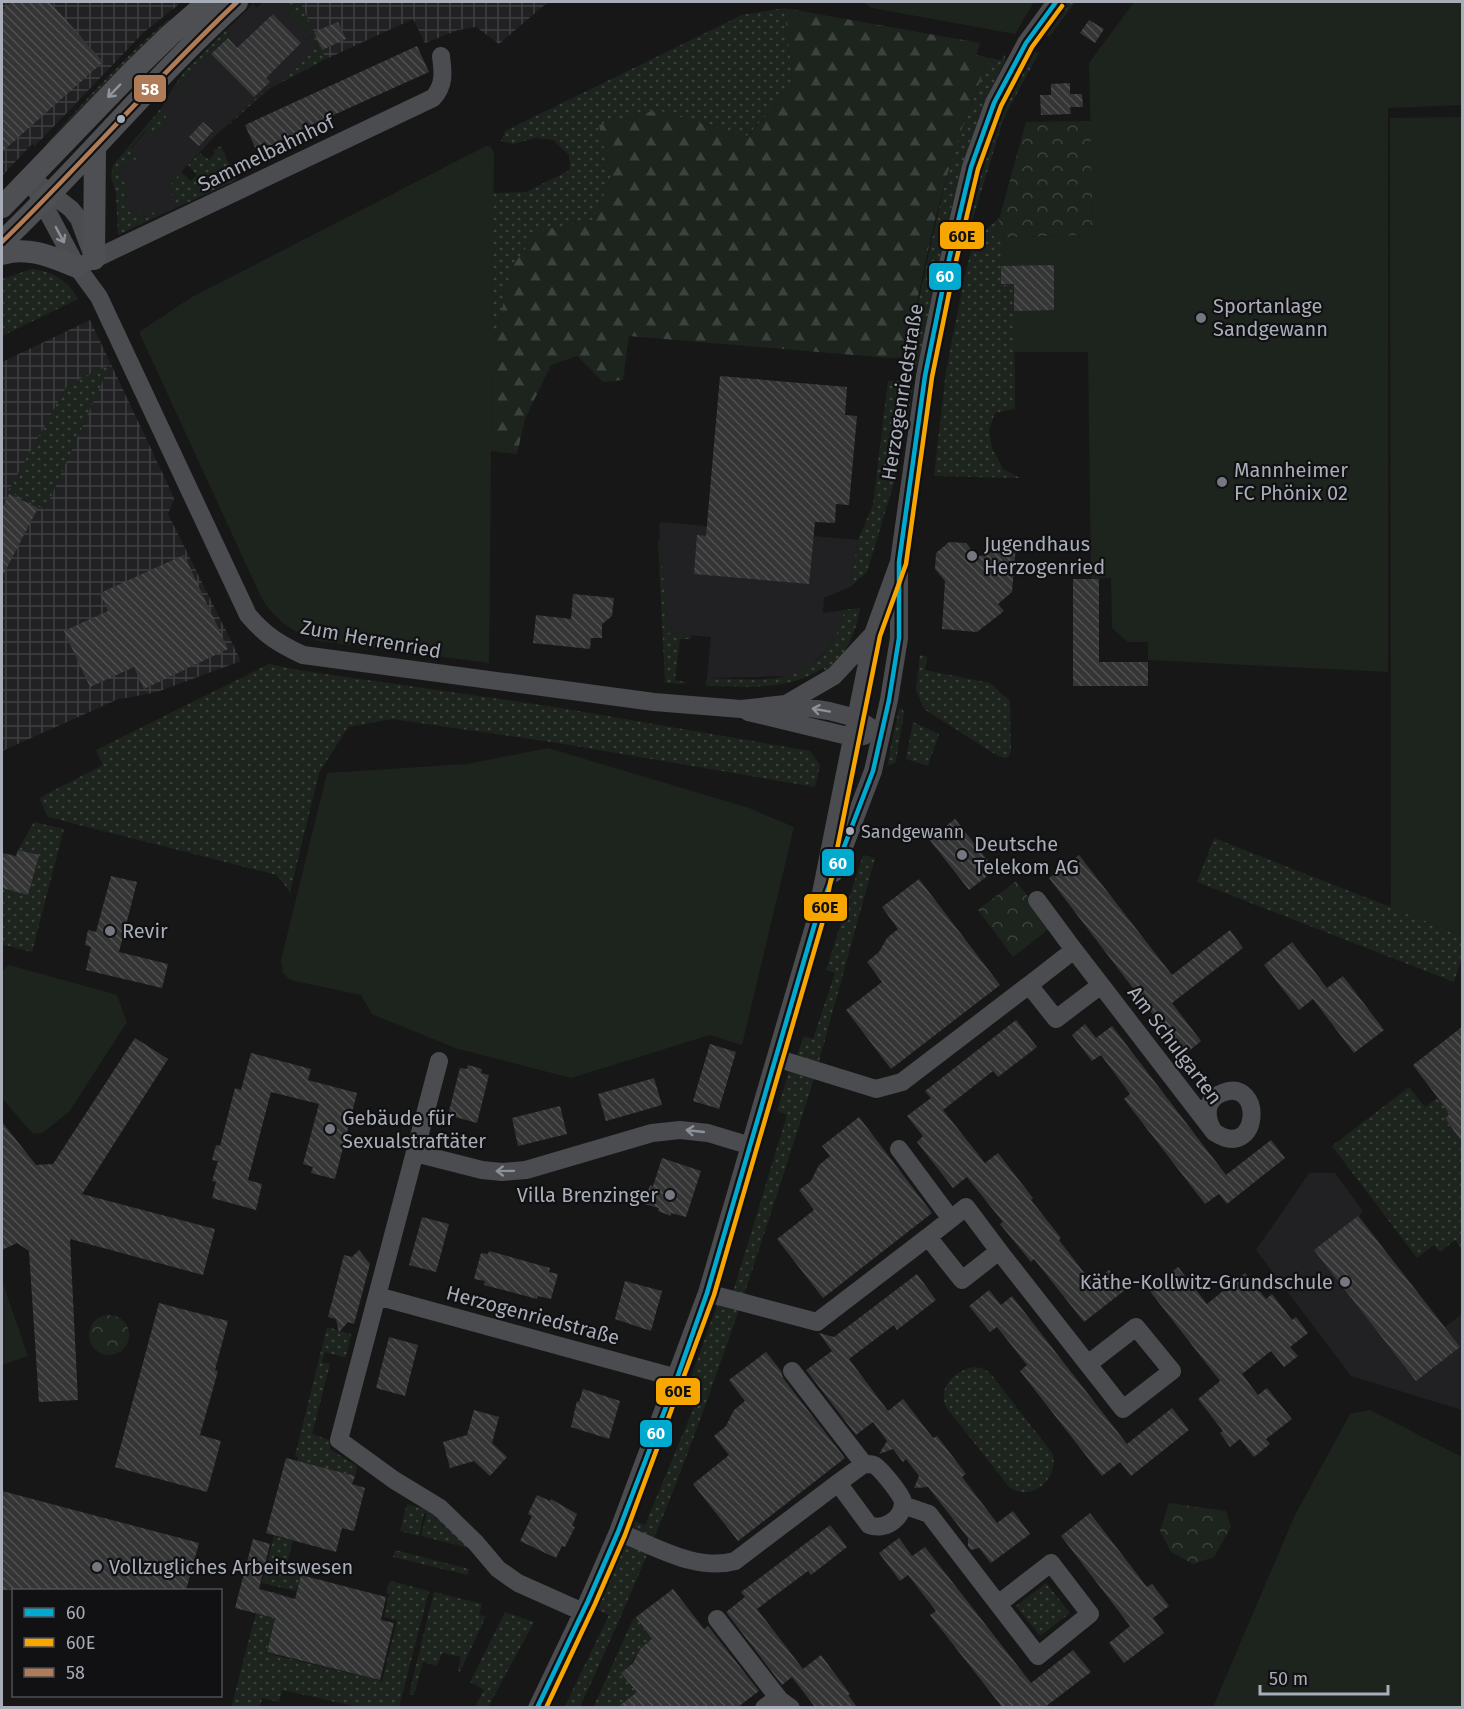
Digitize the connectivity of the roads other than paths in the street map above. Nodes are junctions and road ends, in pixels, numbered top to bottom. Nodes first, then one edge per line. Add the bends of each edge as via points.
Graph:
1 (208, 2) edge
2 (237, 2) edge
3 (1056, 2) edge
4 (441, 56) dead end
5 (95, 148) junction
6 (30, 179) junction
7 (47, 198) junction
8 (2, 207) edge
9 (2, 243) edge
10 (2, 254) edge
11 (86, 263) junction
12 (899, 562) junction
13 (873, 634) junction
14 (786, 704) junction
15 (741, 709) junction
16 (856, 718) junction
17 (881, 734) junction
18 (852, 737) junction
19 (1037, 900) dead end
20 (815, 923) junction
21 (1074, 950) junction
22 (1029, 985) junction
23 (1101, 985) junction
24 (776, 1058) junction
25 (438, 1061) dead end
26 (1214, 1132) dead end
27 (751, 1146) junction
28 (899, 1149) dead end
29 (415, 1153) junction
30 (951, 1219) junction
31 (928, 1237) junction
32 (999, 1251) junction
33 (707, 1293) junction
34 (377, 1296) junction
35 (1088, 1364) junction
36 (792, 1371) dead end
37 (677, 1378) junction
38 (864, 1464) junction
39 (838, 1484) junction
40 (903, 1505) junction
41 (618, 1532) junction
42 (998, 1604) junction
43 (583, 1612) junction
44 (717, 1619) dead end
45 (778, 1705) edge
46 (537, 1707) edge

1 -> 6 main road via 133,71
2 - 5 main road via 146,91
3 - 12 street, Herzogenriedstraße via 1026,43 994,103 971,167 925,376
4 - 11 street, Sammelbahnhof via 443,79 433,98
5 - 7 main road
5 - 11 main road
6 - 7 street, Zum Herrenried
6 - 8 main road
7 - 9 main road
7 -> 11 street, Zum Herrenried
7 - 11 street, Zum Herrenried via 71,209 80,219
10 - 11 main road via 38,252
11 - 15 street, Zum Herrenried via 248,615 280,644 303,655 400,669 654,702
12 - 13 street, Herzogenriedstraße
12 - 17 street, Herzogenriedstraße via 899,638
13 - 14 street via 834,676
13 - 16 street, Herzogenriedstraße
14 - 15 street, Zum Herrenried
16 -> 14 street, Zum Herrenried
15 - 18 street, Zum Herrenried
16 - 17 street, Zum Herrenried
16 - 18 street, Herzogenriedstraße
17 - 18 street, Zum Herrenried
17 - 20 street, Herzogenriedstraße via 873,771
18 - 20 street, Herzogenriedstraße
19 - 21 street, Am Schulgarten
20 - 24 street, Herzogenriedstraße
21 - 22 street
21 - 23 street, Am Schulgarten
22 - 23 street, Am Schulgarten via 1056,1019
22 - 24 street via 902,1082 876,1089
23 - 26 street, Am Schulgarten
24 - 27 street, Herzogenriedstraße
25 - 29 street
27 -> 29 street via 708,1132 680,1130 652,1133 526,1170 502,1172
27 - 33 street, Herzogenriedstraße
28 - 30 street
29 - 34 street
30 - 31 street
30 - 32 street via 966,1207
31 - 32 street via 962,1280
31 - 33 street via 817,1323
32 - 35 street
33 - 37 street, Herzogenriedstraße
34 - 37 street, Herzogenriedstraße
34 - 43 street via 339,1440 440,1508 498,1569
35 - 35 street via 1123,1409 1172,1371 1136,1327
36 - 38 street
37 - 41 street, Herzogenriedstraße
38 - 39 street
38 - 40 street via 880,1470 903,1499
39 - 40 street via 869,1525 877,1528 899,1516
39 - 41 street via 735,1561 721,1565 684,1558
40 - 42 street via 929,1514
41 - 43 street, Herzogenriedstraße
42 - 42 street via 1038,1656 1090,1614 1051,1563
43 - 46 street, Herzogenriedstraße
44 - 45 street

